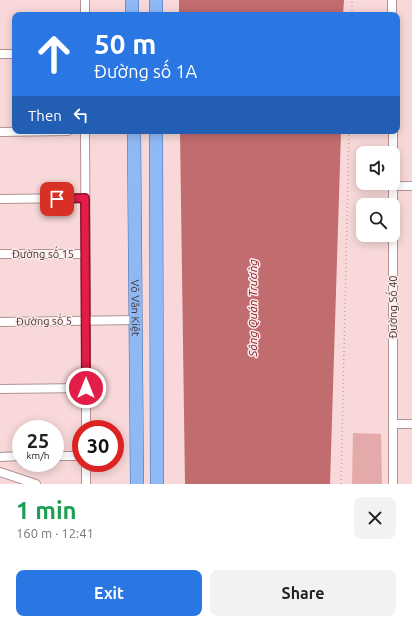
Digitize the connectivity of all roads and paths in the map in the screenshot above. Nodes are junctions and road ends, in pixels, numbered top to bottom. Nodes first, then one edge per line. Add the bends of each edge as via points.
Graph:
1 (85, 0) edge
2 (132, 0) edge
3 (156, 0) edge
4 (352, 0) edge
5 (392, 0) edge
6 (85, 12) edge
7 (132, 12) edge
8 (156, 12) edge
9 (352, 12) edge
10 (392, 12) edge
11 (0, 54) edge
12 (12, 54) edge
13 (0, 132) edge
14 (12, 132) edge
15 (85, 134) edge
16 (134, 134) edge
17 (156, 134) edge
18 (349, 134) edge
19 (393, 134) edge
20 (393, 146) edge
21 (400, 186) edge
22 (412, 186) edge
23 (394, 190) edge
24 (85, 198) junction
25 (0, 200) edge
26 (0, 254) edge
27 (85, 254) junction
28 (136, 320) junction
29 (86, 321) junction
30 (0, 322) edge
31 (86, 388) junction
32 (0, 389) edge
33 (86, 420) edge
34 (393, 424) junction
35 (412, 424) edge
36 (12, 456) edge
37 (0, 457) edge
38 (0, 472) edge
39 (86, 472) edge
40 (36, 484) edge
41 (86, 484) edge
42 (137, 484) edge
43 (157, 484) edge
44 (341, 484) edge
45 (393, 484) edge

1 - 6 street
2 - 7 main road
3 - 8 main road
4 - 9 path
5 - 10 street
11 - 12 street
13 - 14 street
15 - 24 street
16 - 28 main road, Võ Văn Kiệt
17 - 43 main road, Võ Văn Kiệt
18 - 44 path
19 - 20 street, Đường Số 40
21 - 22 street
23 - 34 street, Đường Số 40
24 - 25 street
24 - 27 street
26 - 27 street, Đường số 15
27 - 29 street
28 - 29 street, Đường số 5
28 - 42 main road, Võ Văn Kiệt
29 - 30 street, Đường số 5
29 - 31 street
31 - 32 street
31 - 33 street
34 - 35 street
34 - 45 street, Đường Số 40
36 - 37 street
38 - 40 street
39 - 41 street

